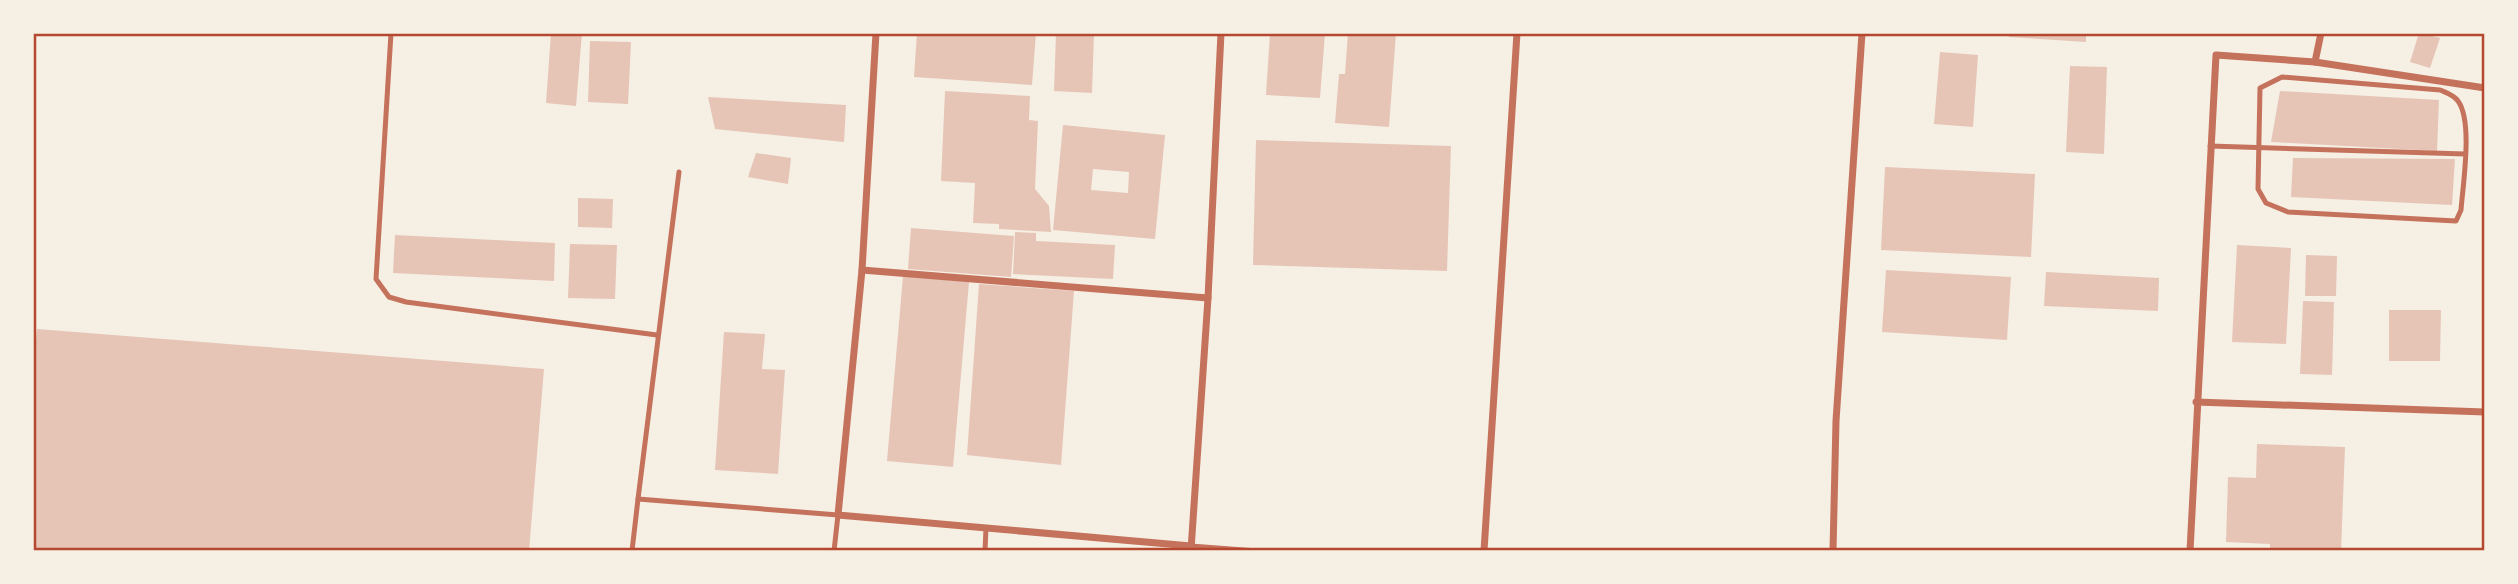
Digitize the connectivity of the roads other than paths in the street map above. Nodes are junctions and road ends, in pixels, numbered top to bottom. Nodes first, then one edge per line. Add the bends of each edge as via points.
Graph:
1 (391, 33) edge
2 (876, 33) edge
3 (1221, 33) edge
4 (1517, 33) edge
5 (1862, 33) edge
6 (2322, 33) edge
7 (2315, 62) junction
8 (2485, 88) edge
9 (2210, 146) junction
10 (2259, 147) junction
11 (2465, 155) junction
12 (679, 172) dead end
13 (862, 270) junction
14 (1208, 298) junction
15 (657, 335) junction
16 (2196, 402) junction
17 (2485, 412) edge
18 (638, 499) junction
19 (838, 515) junction
20 (986, 528) junction
21 (1191, 548) edge
22 (632, 551) edge
23 (834, 551) edge
24 (985, 551) edge
25 (1257, 551) edge
26 (1485, 551) edge
27 (1833, 551) edge
28 (2190, 551) edge

1 - 15 lane via 376,279 389,297
2 - 13 street
3 - 14 street
4 - 26 street
5 - 27 street via 1836,421
6 - 7 street
7 - 8 street
7 - 9 street via 2216,55
9 - 10 lane
9 - 16 street
10 - 11 lane
10 - 11 lane via 2258,189 2276,209 2445,222 2456,221 2461,210
10 - 11 lane via 2260,88 2281,77 2440,90 2456,97 2462,107
12 - 15 lane
13 - 14 street
13 - 19 street
14 - 21 street
15 - 18 lane
16 - 17 street
16 - 28 street
18 - 19 lane
18 - 22 lane
19 - 20 street
19 - 23 lane
20 - 21 street
20 - 24 lane
21 - 25 lane

